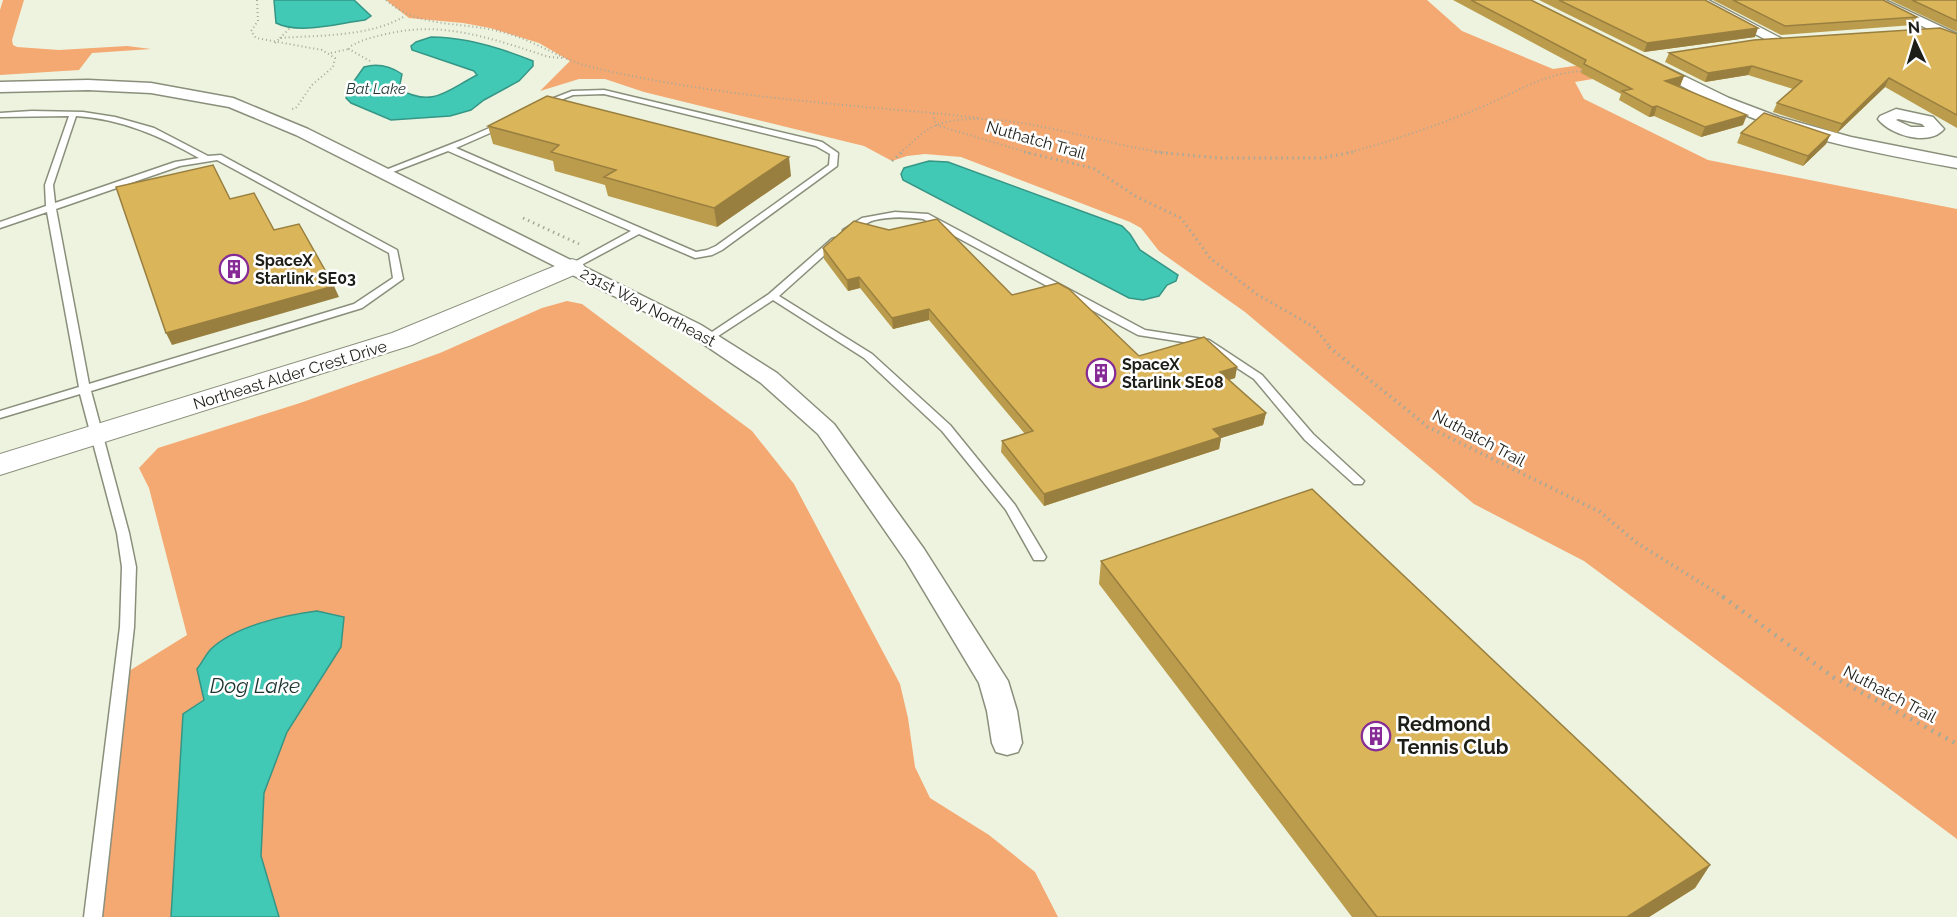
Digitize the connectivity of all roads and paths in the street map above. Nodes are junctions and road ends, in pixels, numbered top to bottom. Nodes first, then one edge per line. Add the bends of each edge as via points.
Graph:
1 (257, 0) edge
2 (386, 0) edge
3 (1698, 0) edge
4 (1875, 0) edge
5 (405, 16) junction
6 (290, 28) dead end
7 (1939, 30) junction
8 (1905, 33) edge
9 (280, 38) junction
10 (1957, 39) edge
11 (275, 43) junction
12 (1750, 43) edge
13 (349, 49) junction
14 (330, 53) junction
15 (1662, 56) edge
16 (563, 58) junction
17 (370, 61) dead end
18 (1593, 72) edge
19 (0, 87) edge
20 (535, 107) edge
21 (288, 111) dead end
22 (933, 113) junction
23 (0, 115) edge
24 (72, 115) junction
25 (514, 118) edge
26 (996, 119) junction
27 (936, 125) junction
28 (1914, 132) dead end
29 (448, 148) junction
30 (1915, 155) junction
31 (207, 159) junction
32 (892, 161) dead end
33 (1957, 162) edge
34 (382, 173) junction
35 (51, 208) junction
36 (0, 225) edge
37 (637, 231) junction
38 (572, 267) junction
39 (773, 296) junction
40 (708, 338) junction
41 (86, 390) junction
42 (0, 415) edge
43 (96, 435) junction
44 (0, 465) edge
45 (1358, 481) dead end
46 (1039, 557) dead end
47 (1007, 743) dead end
48 (1957, 744) edge
49 (93, 917) edge

1 - 11 path via 258,21 251,31 256,38
2 - 5 path
3 - 12 street via 1785,40
4 - 7 street
5 - 9 path via 360,30
5 - 16 path via 490,28 539,43
6 - 9 path
7 - 8 street
7 - 10 street
9 - 11 path
11 - 14 path
13 - 14 path
13 - 16 path via 353,44 394,32 443,28 464,30
13 - 17 path
14 - 21 path via 336,62 312,85 296,108
15 - 30 street via 1642,59 1729,104 1838,141
16 - 22 path via 593,68 707,88
18 - 26 path via 1575,71 1525,86 1409,135 1341,155 1220,158 1156,152
19 - 34 street, 231st Way Northeast via 151,88 233,103 302,132
20 - 37 lane via 572,93 604,92 819,144 834,153 833,166 709,253 695,255
22 - 26 path
22 - 27 path
23 - 24 lane
24 - 31 lane via 130,123 174,140
24 - 35 lane via 50,185
25 - 29 lane
26 - 27 path
27 - 32 path
27 - 48 path, Nuthatch Trail via 1093,168 1137,197 1181,218 1210,258 1258,295 1314,327 1328,346 1428,427 1600,512 1637,543 1730,601 1833,677
28 - 30 street
29 - 34 lane
29 - 37 lane
30 - 33 street
31 - 35 lane via 178,164
31 - 41 lane via 218,157 394,252 398,279 358,306
34 - 38 street, 231st Way Northeast
35 - 36 lane
35 - 41 lane
37 - 38 lane
38 - 40 street, 231st Way Northeast
38 - 43 street, Northeast Alder Crest Drive via 402,339
39 - 40 lane
39 - 45 lane via 854,225 893,213 925,216 1142,333 1205,342 1258,377 1309,437
39 - 46 lane via 868,356 946,428 1011,508
40 - 47 street, 231st Way Northeast via 769,378 826,429 867,484 993,681
41 - 42 lane
41 - 43 lane
43 - 44 street, Northeast Alder Crest Drive
43 - 49 lane via 129,567 127,627

